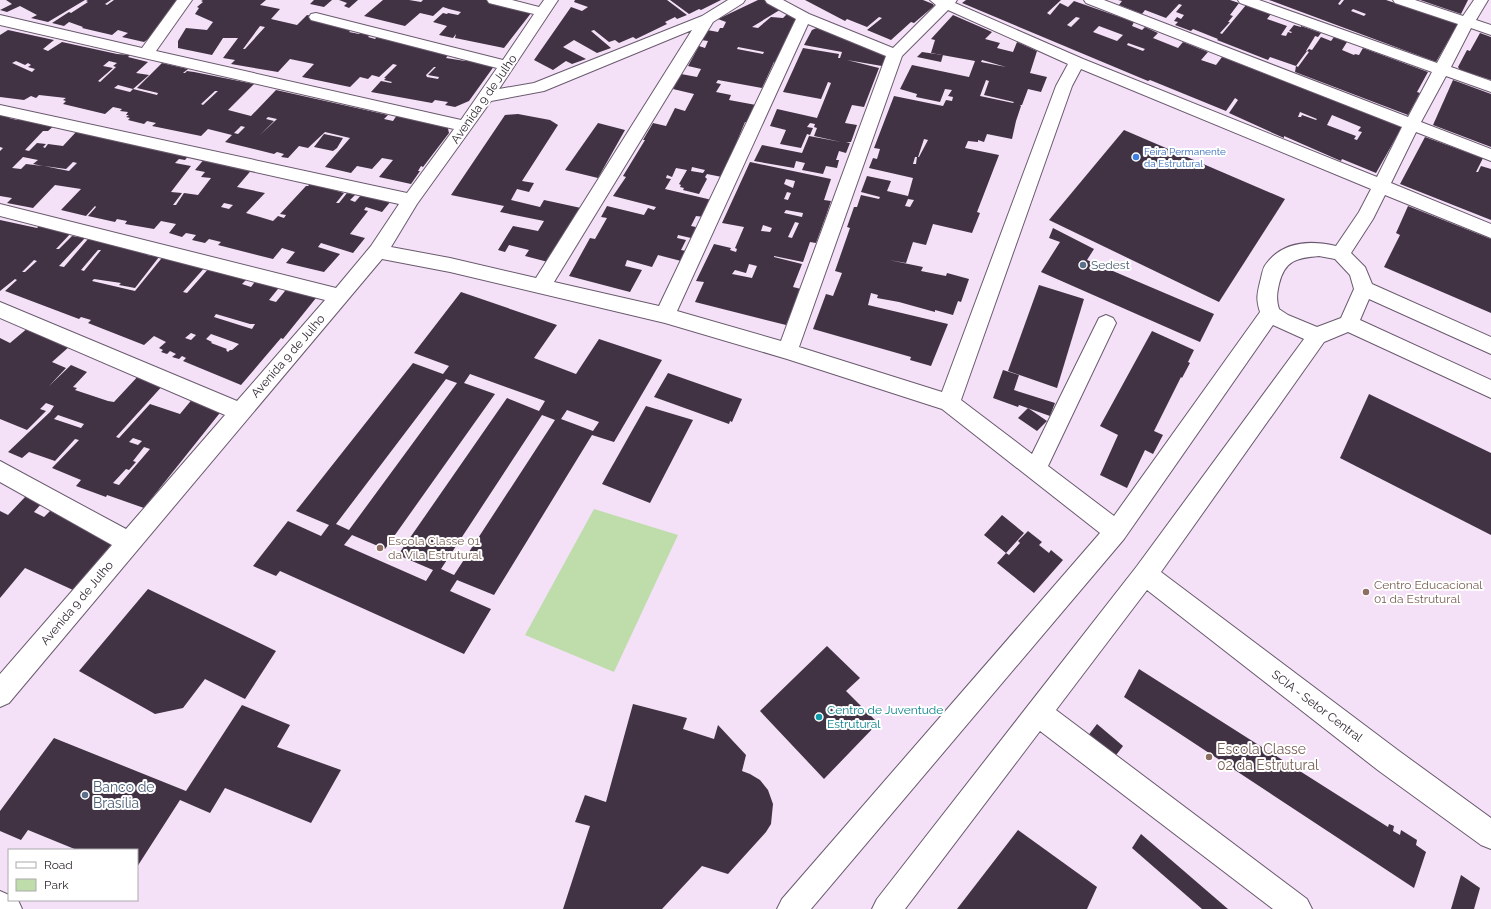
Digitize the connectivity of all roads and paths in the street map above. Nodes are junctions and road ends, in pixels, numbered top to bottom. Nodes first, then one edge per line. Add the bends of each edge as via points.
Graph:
1 (185, 0) edge
2 (494, 0) edge
3 (738, 0) edge
4 (772, 0) edge
5 (1091, 0) edge
6 (1245, 0) edge
7 (1400, 0) edge
8 (1481, 0) edge
9 (944, 1) edge
10 (547, 6) edge
11 (804, 16) junction
12 (316, 17) dead end
13 (707, 19) junction
14 (0, 20) edge
15 (1467, 22) junction
16 (1491, 30) edge
17 (146, 53) junction
18 (895, 54) junction
19 (1077, 62) junction
20 (507, 66) junction
21 (1442, 70) junction
22 (1491, 88) edge
23 (486, 97) junction
24 (0, 110) edge
25 (1412, 124) junction
26 (465, 126) junction
27 (1491, 155) edge
28 (1381, 186) junction
29 (411, 200) junction
30 (0, 210) edge
31 (1491, 231) edge
32 (378, 251) junction
33 (1341, 254) junction
34 (541, 286) junction
35 (1364, 289) junction
36 (340, 296) junction
37 (0, 310) edge
38 (1270, 313) junction
39 (665, 315) junction
40 (1106, 323) dead end
41 (1348, 323) junction
42 (1317, 336) junction
43 (1491, 346) edge
44 (787, 351) junction
45 (1491, 389) edge
46 (949, 403) junction
47 (240, 412) junction
48 (1035, 470) junction
49 (0, 471) edge
50 (1116, 532) junction
51 (129, 542) junction
52 (1145, 574) junction
53 (4, 681) edge
54 (1038, 713) junction
55 (1491, 834) edge
56 (0, 906) edge
57 (7, 909) edge
58 (792, 909) edge
59 (887, 909) edge
60 (1297, 909) edge

1 - 17 street
2 - 10 street
3 - 13 street
4 - 11 street
5 - 25 street
6 - 21 street
7 - 15 street
8 - 15 street
9 - 18 street
9 - 19 street
10 - 20 street, Avenida 9 de Julho
11 - 18 street
11 - 39 street
12 - 20 street
13 - 23 street via 538,87
13 - 34 street
14 - 17 street
15 - 16 street
15 - 21 street
17 - 26 street
18 - 44 street
19 - 28 street
19 - 46 street via 1064,86
20 - 23 street, Avenida 9 de Julho
21 - 22 street
21 - 25 street
23 - 26 street, Avenida 9 de Julho
24 - 29 street
25 - 27 street
25 - 28 street
26 - 29 street, Avenida 9 de Julho
28 - 31 street
28 - 33 street via 1367,214
29 - 32 street, Avenida 9 de Julho
30 - 36 street
32 - 34 street
32 - 36 street, Avenida 9 de Julho
33 - 35 street via 1358,272
33 - 38 street via 1320,249 1298,251 1284,258 1273,269 1266,300
34 - 39 street
35 - 41 street
35 - 43 street
36 - 47 street, Avenida 9 de Julho
37 - 47 street
38 - 42 street
38 - 50 street
39 - 44 street
40 - 48 street
41 - 42 street
41 - 45 street
42 - 52 street
44 - 46 street
46 - 48 street
47 - 51 street, Avenida 9 de Julho
48 - 50 street
49 - 51 street
50 - 58 street
51 - 53 street, Avenida 9 de Julho
52 - 54 street
52 - 55 street, SCIA - Setor Central via 1388,761
54 - 59 street
54 - 60 street
56 - 57 street

